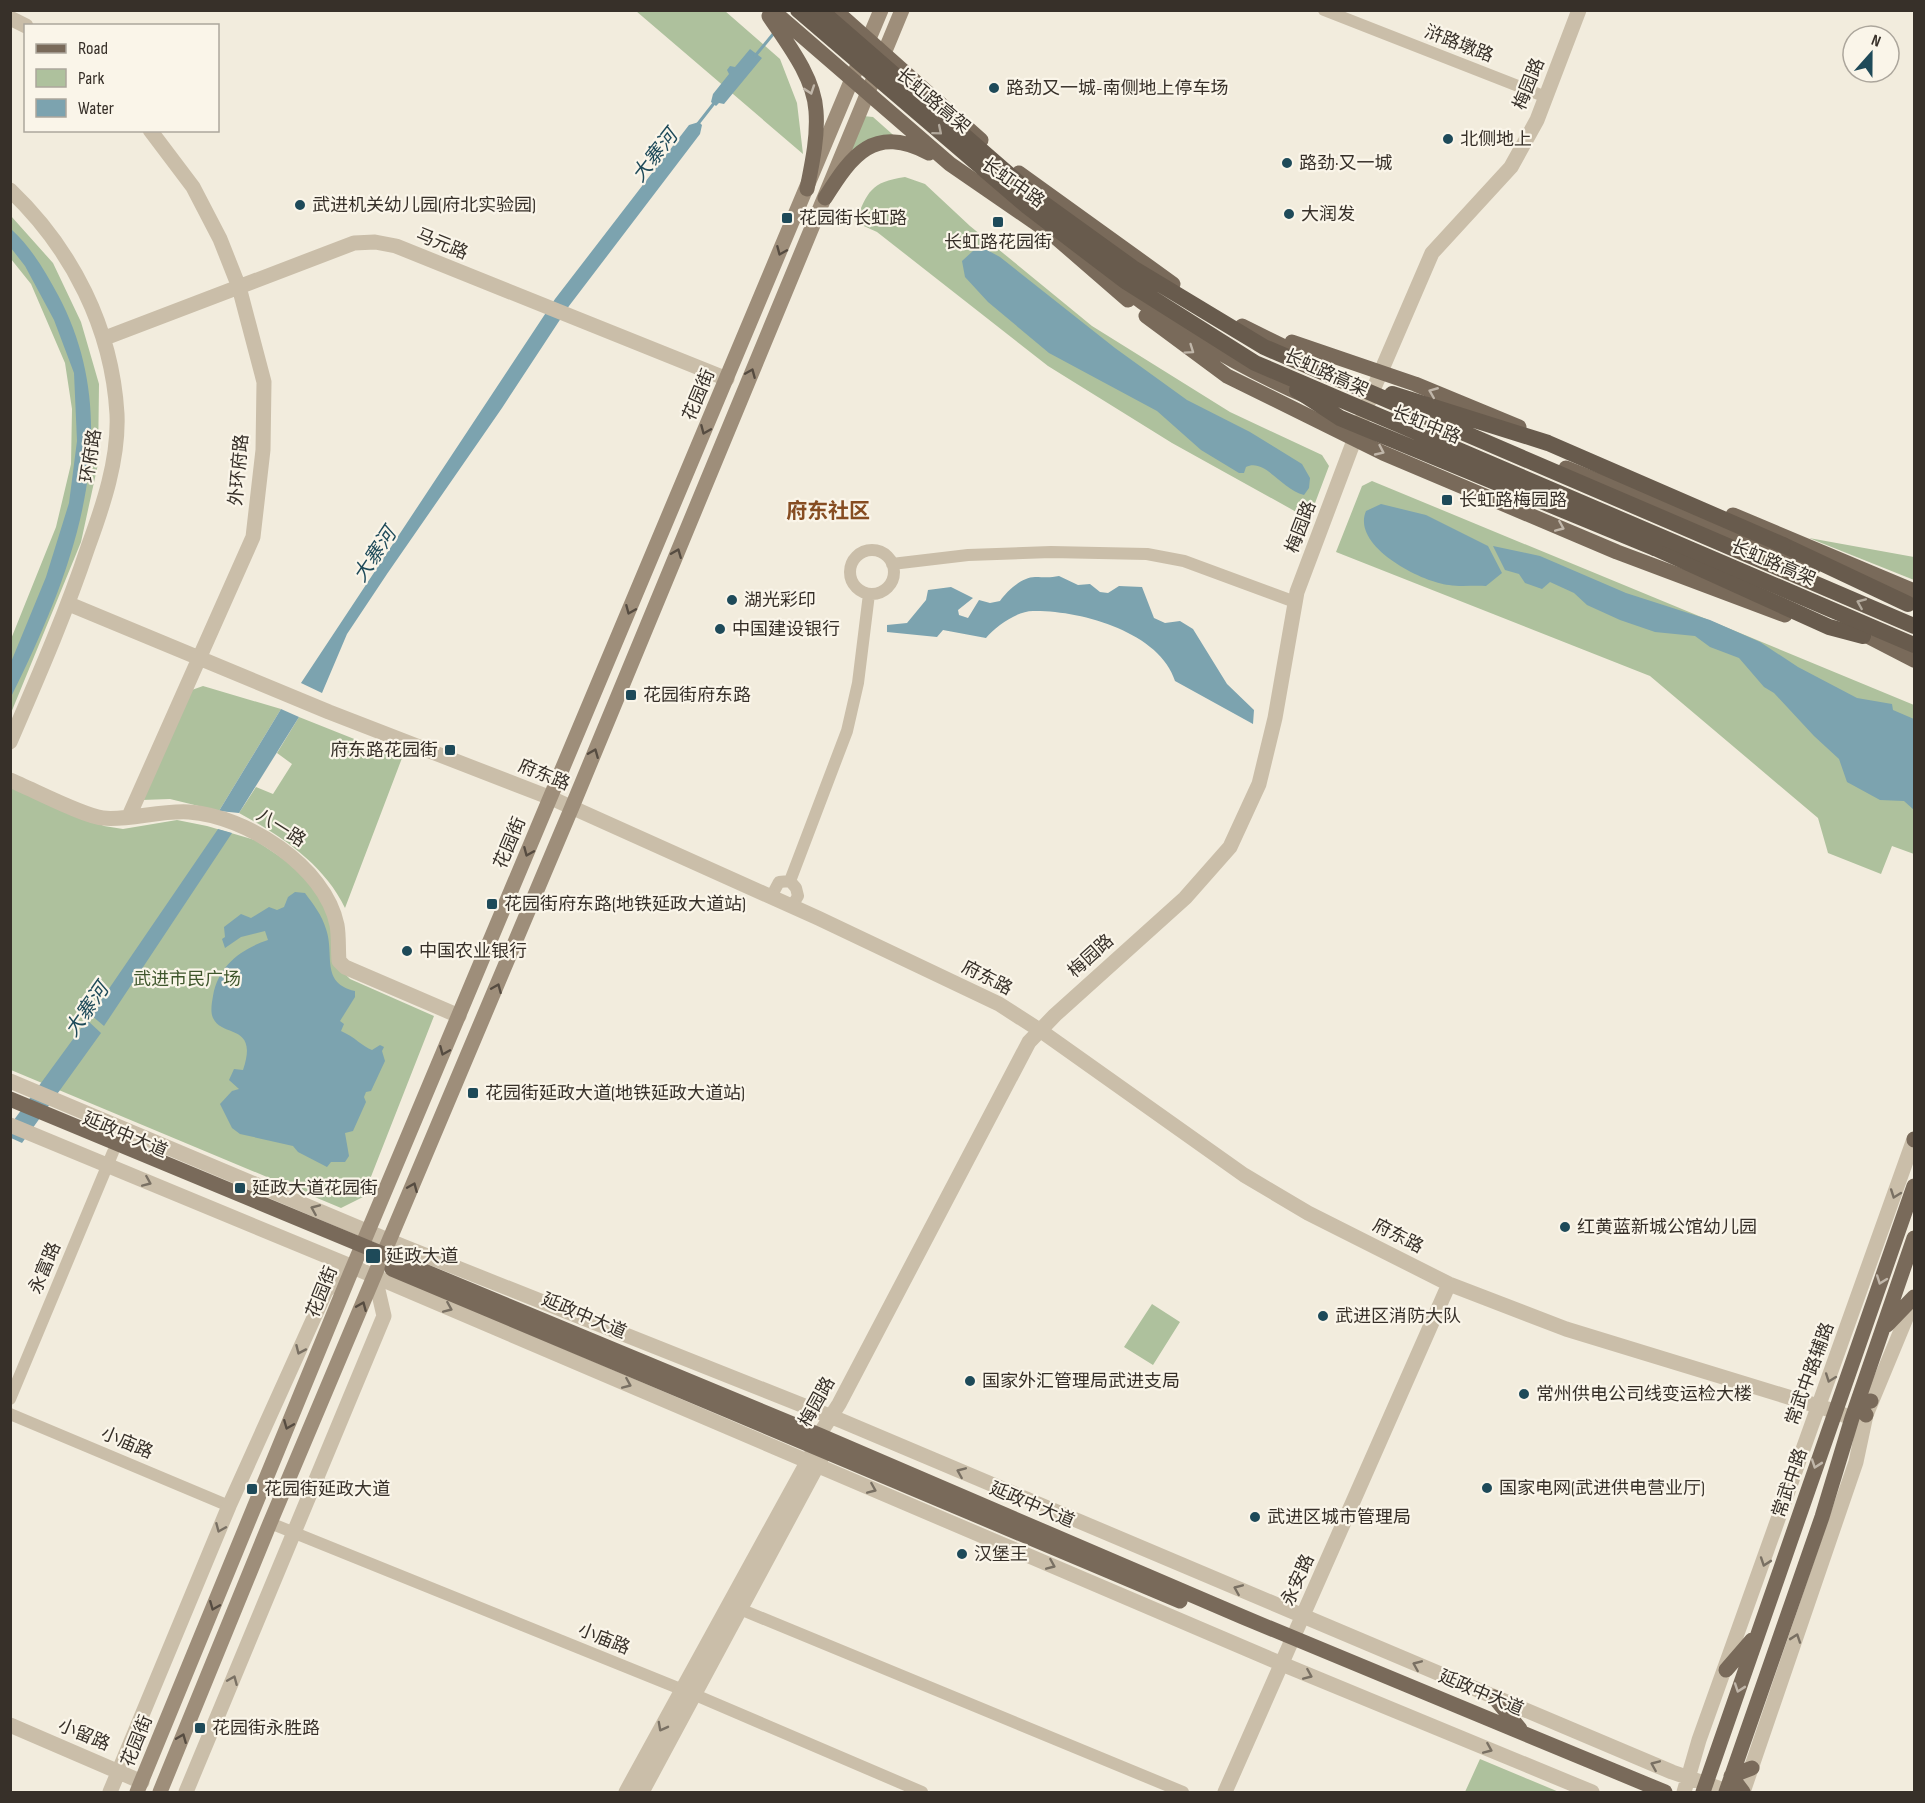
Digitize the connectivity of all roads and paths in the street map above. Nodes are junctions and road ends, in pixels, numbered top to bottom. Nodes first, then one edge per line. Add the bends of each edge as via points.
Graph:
1 (798, 10) edge
2 (820, 10) edge
3 (835, 10) edge
4 (881, 10) edge
5 (902, 10) edge
6 (1324, 10) edge
7 (1579, 10) edge
8 (771, 14) edge
9 (10, 18) edge
10 (24, 25) edge
11 (788, 33) junction
12 (870, 38) junction
13 (885, 52) junction
14 (852, 80) junction
15 (925, 89) junction
16 (868, 94) junction
17 (1546, 97) junction
18 (899, 120) junction
19 (152, 132) edge
20 (950, 164) junction
21 (807, 189) junction
22 (10, 190) edge
23 (825, 198) junction
24 (1049, 232) junction
25 (239, 287) junction
26 (1238, 324) junction
27 (105, 338) junction
28 (1256, 363) junction
29 (1295, 363) junction
30 (1380, 373) junction
31 (727, 379) junction
32 (1373, 390) junction
33 (1362, 420) junction
34 (1355, 439) junction
35 (892, 564) junction
36 (869, 594) junction
37 (1912, 600) edge
38 (1295, 602) junction
39 (69, 604) junction
40 (1914, 626) edge
41 (1863, 636) junction
42 (1914, 645) edge
43 (199, 657) junction
44 (1914, 660) edge
45 (10, 742) edge
46 (10, 780) edge
47 (551, 798) junction
48 (572, 807) junction
49 (129, 816) junction
50 (790, 881) junction
51 (771, 897) junction
52 (792, 906) junction
53 (459, 1017) junction
54 (1041, 1031) junction
55 (10, 1081) edge
56 (13, 1105) edge
57 (42, 1124) junction
58 (10, 1125) edge
59 (1914, 1139) edge
60 (111, 1159) junction
61 (1914, 1185) edge
62 (1914, 1238) edge
63 (361, 1250) junction
64 (382, 1259) junction
65 (1449, 1284) junction
66 (1914, 1298) edge
67 (1883, 1330) junction
68 (16, 1370) edge
69 (10, 1399) edge
70 (1827, 1409) junction
71 (1862, 1412) junction
72 (10, 1414) edge
73 (837, 1419) junction
74 (823, 1443) junction
75 (813, 1463) junction
76 (229, 1506) junction
77 (270, 1523) junction
78 (294, 1533) junction
79 (740, 1609) junction
80 (1303, 1617) junction
81 (1758, 1633) junction
82 (1292, 1643) junction
83 (1282, 1664) junction
84 (1726, 1670) junction
85 (687, 1692) junction
86 (1494, 1697) junction
87 (10, 1725) edge
88 (1522, 1732) junction
89 (1752, 1768) junction
90 (118, 1771) junction
91 (1731, 1776) junction
92 (1686, 1785) edge
93 (140, 1787) edge
94 (1704, 1788) edge
95 (110, 1792) edge
96 (160, 1792) edge
97 (186, 1792) edge
98 (627, 1792) edge
99 (642, 1792) edge
100 (922, 1792) edge
101 (1184, 1792) edge
102 (1225, 1792) edge
103 (1592, 1792) edge
104 (1638, 1792) edge
105 (1665, 1792) edge
106 (1727, 1792) edge
107 (1743, 1792) edge

1 -> 28 highway, 长虹路高架, bridge via 1028,207 1125,281
2 - 29 highway, 长虹路高架, bridge via 1036,198 1132,268
3 - 12 main road, 长虹中路
4 - 12 main road, 花园街
5 - 13 main road
6 - 17 street, 浒路墩路
7 - 17 street, 梅园路
8 - 11 main road
9 - 10 street
11 - 14 main road, 长虹中路
11 -> 21 main road via 816,108
12 - 13 main road, 长虹中路
12 - 14 main road, 花园街
13 - 15 main road, 长虹中路
13 - 16 main road
14 - 16 main road, 长虹中路
14 - 21 main road, 花园街
15 - 18 main road
15 - 26 main road, 长虹中路 via 1030,183 1178,288
16 - 18 main road, 长虹中路
16 - 23 main road
17 - 30 street, 梅园路 via 1511,167 1432,253
18 - 20 main road, 长虹中路
19 - 25 street, 外环府路 via 193,187
20 - 23 main road via 914,145 870,145 848,162
20 - 24 main road, 长虹中路
21 -> 31 main road, 花园街
22 - 27 street, 环府路 via 39,218 64,253
48 -> 23 main road
24 - 33 main road, 长虹中路 via 1158,315 1253,373
24 -> 34 main road via 1163,331 1227,376
25 - 27 street, 马元路
25 - 31 street, 马元路 via 354,243 375,242 396,246
25 - 43 street, 外环府路 via 264,381 253,537
26 - 30 main road
26 - 32 main road, 长虹中路
27 - 39 street, 环府路 via 117,415 112,465 101,512
28 - 41 highway, bridge via 1340,418 1654,548 1829,627
28 - 42 highway, 长虹路高架, bridge
29 - 37 highway, bridge via 1548,443
40 -> 29 highway, 长虹路高架, bridge
30 - 32 street, 梅园路
37 -> 30 main road via 1448,398
31 -> 47 main road, 花园街
32 - 33 street, 梅园路
32 - 37 main road, 长虹中路
33 - 34 street, 梅园路
33 - 41 main road, 长虹中路 via 1689,556
34 - 38 street, 梅园路
34 -> 41 main road via 1617,552 1823,630
35 - 36 street via 894,572 889,586
35 - 36 street via 883,554 869,550 852,562 852,582
35 - 38 street via 992,554 1147,554 1184,561
36 - 50 street via 858,683 847,731
38 - 54 street, 梅园路 via 1259,784 1230,847 1185,898
39 - 43 street, 府东路
39 - 45 street, 环府路
41 - 44 main road, 长虹中路
43 - 47 street, 府东路
43 - 49 street, 外环府路
46 - 49 street, 八一路 via 101,818
47 - 48 street, 府东路
47 -> 53 main road, 花园街
48 - 51 street, 府东路
64 -> 48 main road
49 - 53 street, 八一路 via 168,811 210,815 262,836 300,862 322,894 337,923 339,961 345,967
50 - 51 street via 779,882
50 - 52 street via 798,896
51 - 52 street, 府东路
52 - 54 street, 府东路 via 999,1004
53 -> 63 main road, 花园街
54 - 65 street, 府东路 via 1244,1175 1308,1213
54 - 73 street, 梅园路 via 1038,1047
63 -> 55 street
56 - 57 main road
57 - 58 street
57 - 60 main road, 延政中大道
57 - 63 main road, 延政中大道
59 -> 70 street, 常武中路辅路
60 -> 63 main road, 延政中大道
60 - 68 street, 永富路
61 -> 70 main road, 常武中路
62 - 67 main road
63 - 64 main road, 延政中大道
63 - 64 street
63 -> 76 street via 326,1291
63 -> 93 main road, 花园街
64 - 73 street
64 - 74 main road, 延政中大道
64 -> 75 street
77 -> 64 main road
64 - 78 street via 384,1316
65 - 70 street, 府东路 via 1566,1329
65 - 80 street, 永安路
66 - 67 main road
66 - 71 street
67 - 71 main road
68 - 69 street, 永富路
70 - 71 street, 府东路
70 -> 81 main road, 常武中路
70 -> 84 street, 常武中路辅路
89 -> 71 street via 1857,1462
71 - 91 main road
72 - 76 street, 小庙路
73 - 74 street, 梅园路
80 -> 73 street
74 - 75 street, 梅园路
74 - 82 main road, 延政中大道
75 - 79 street, 梅园路
75 -> 83 street
75 - 85 street, 梅园路
76 -> 90 street
77 - 78 street, 小庙路
96 -> 77 main road
78 - 85 street, 小庙路
97 -> 78 street
79 - 85 street, 梅园路
79 - 101 street
80 - 82 street, 永安路
86 -> 80 street
81 - 84 main road
81 -> 94 main road, 常武中路
82 - 83 street, 永安路
82 - 88 main road, 延政中大道
82 - 104 main road, 延政中大道
83 - 102 street, 永安路
83 -> 103 street
84 - 92 street, 常武中路辅路
85 -> 98 street, 梅园路
85 - 99 street, 梅园路
85 - 100 street, 小庙路
86 - 88 main road
92 -> 86 street
87 - 90 street, 小留路
88 - 105 main road, 延政中大道
89 - 91 main road
89 - 107 street
90 - 93 street, 小留路
90 - 95 street
91 - 106 main road
91 - 107 main road
92 - 94 street
94 - 106 street

